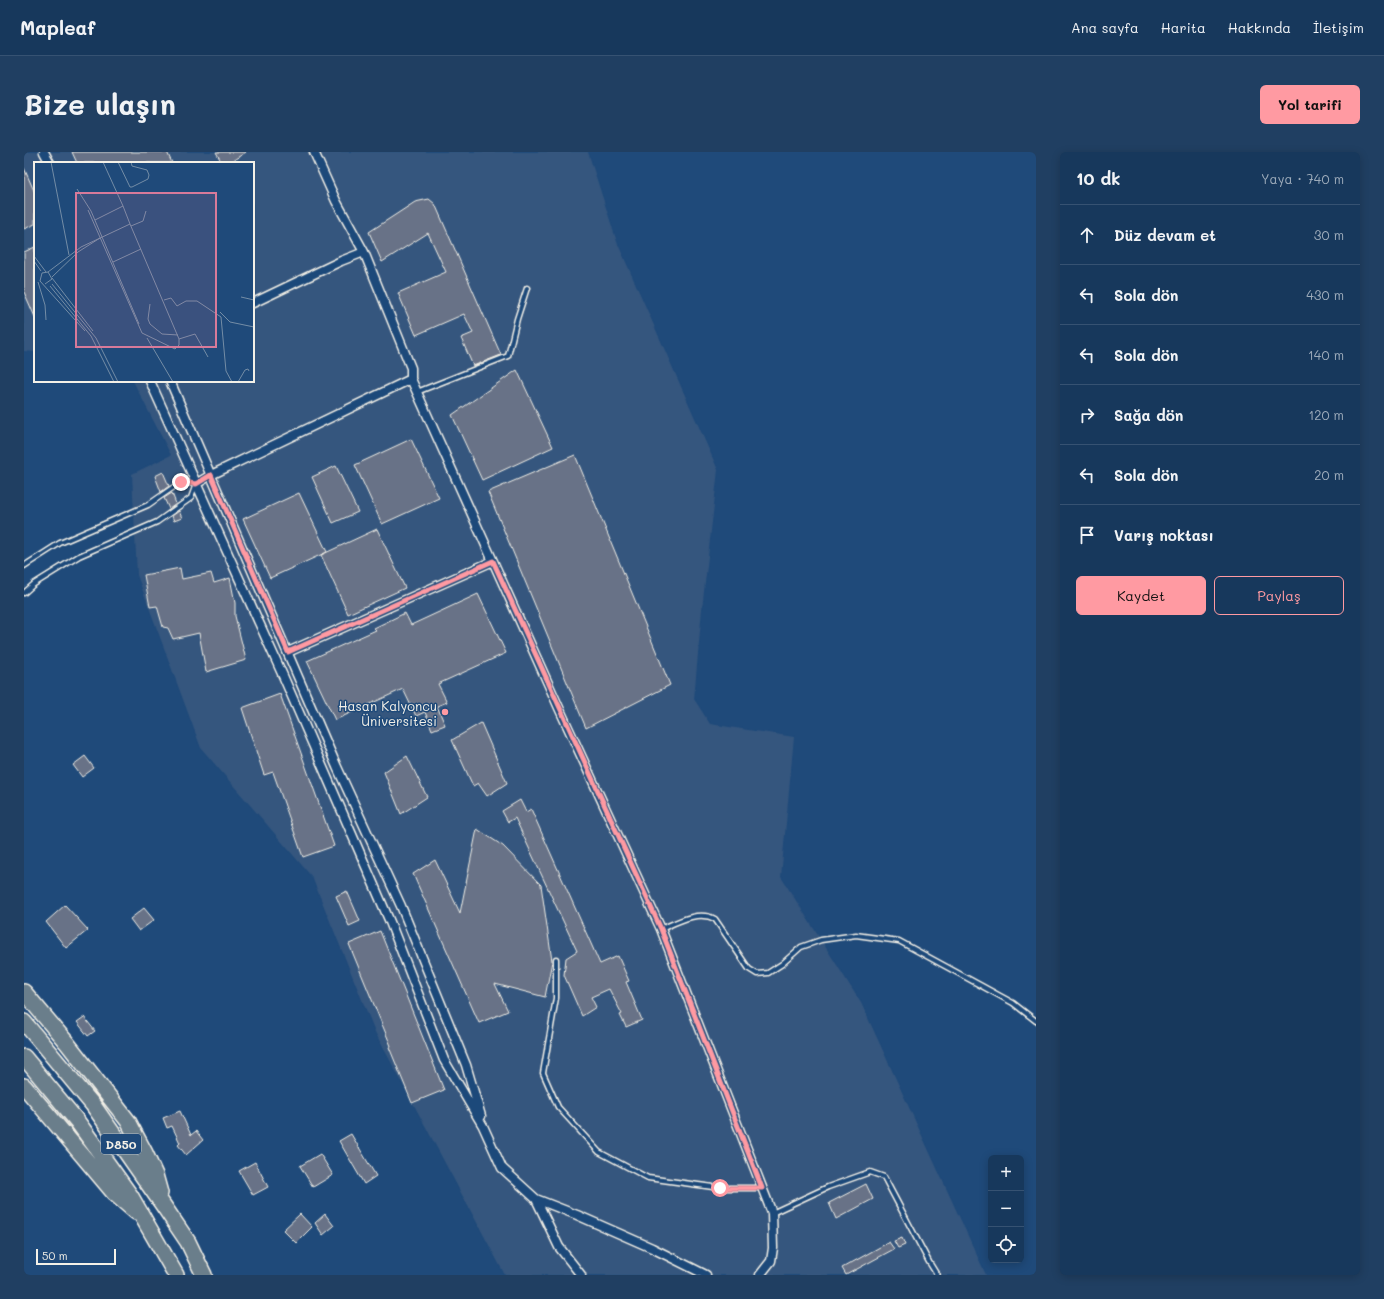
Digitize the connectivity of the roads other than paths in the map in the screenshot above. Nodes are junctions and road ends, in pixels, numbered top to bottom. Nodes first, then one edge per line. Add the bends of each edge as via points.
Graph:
1 (44, 152) edge
2 (314, 152) edge
3 (49, 162) edge
4 (364, 252) junction
5 (528, 288) dead end
6 (254, 303) edge
7 (411, 379) junction
8 (150, 382) edge
9 (170, 382) edge
10 (417, 393) junction
11 (211, 475) junction
12 (196, 484) junction
13 (493, 561) junction
14 (24, 566) edge
15 (24, 593) edge
16 (288, 652) junction
17 (661, 929) junction
18 (556, 959) dead end
19 (24, 992) edge
20 (1036, 1021) edge
21 (24, 1022) edge
22 (24, 1057) edge
23 (24, 1086) edge
24 (483, 1126) junction
25 (762, 1188) junction
26 (536, 1199) junction
27 (163, 1205) junction
28 (772, 1213) junction
29 (144, 1218) junction
30 (176, 1275) edge
31 (204, 1275) edge
32 (581, 1275) edge
33 (706, 1275) edge
34 (760, 1275) edge
35 (937, 1275) edge

1 - 3 street
2 - 4 street via 336,201
4 - 6 street
4 - 7 street via 411,368
5 - 10 lane via 508,356
7 - 10 street
7 - 11 street
8 - 12 street
9 - 11 street
10 - 13 street
11 - 12 street
11 - 16 street
12 - 14 lane via 181,482 148,505 60,543
12 - 15 lane via 191,498 157,522 79,556
12 - 24 street via 390,922 444,1060
13 - 16 street
13 - 17 street
16 - 24 street via 402,906 466,1065
17 - 20 lane via 693,917 708,915 715,919 749,969 757,974 768,972 782,964 801,947 821,940 856,935 899,941 1013,1003
17 - 25 street
18 - 25 lane via 556,998 543,1073 558,1107 599,1152 648,1178 720,1188
19 - 27 highway via 128,1121 155,1175
21 - 27 highway, D850 via 93,1105
22 - 29 highway, D850 via 77,1121
23 - 29 highway via 114,1193
24 - 26 street via 502,1168
25 - 28 street
26 - 32 street via 559,1247
26 - 33 street via 652,1248
27 - 31 highway, D850 via 188,1242
28 - 34 street via 771,1261
28 - 35 lane via 870,1172 884,1177
29 - 30 highway, D850

